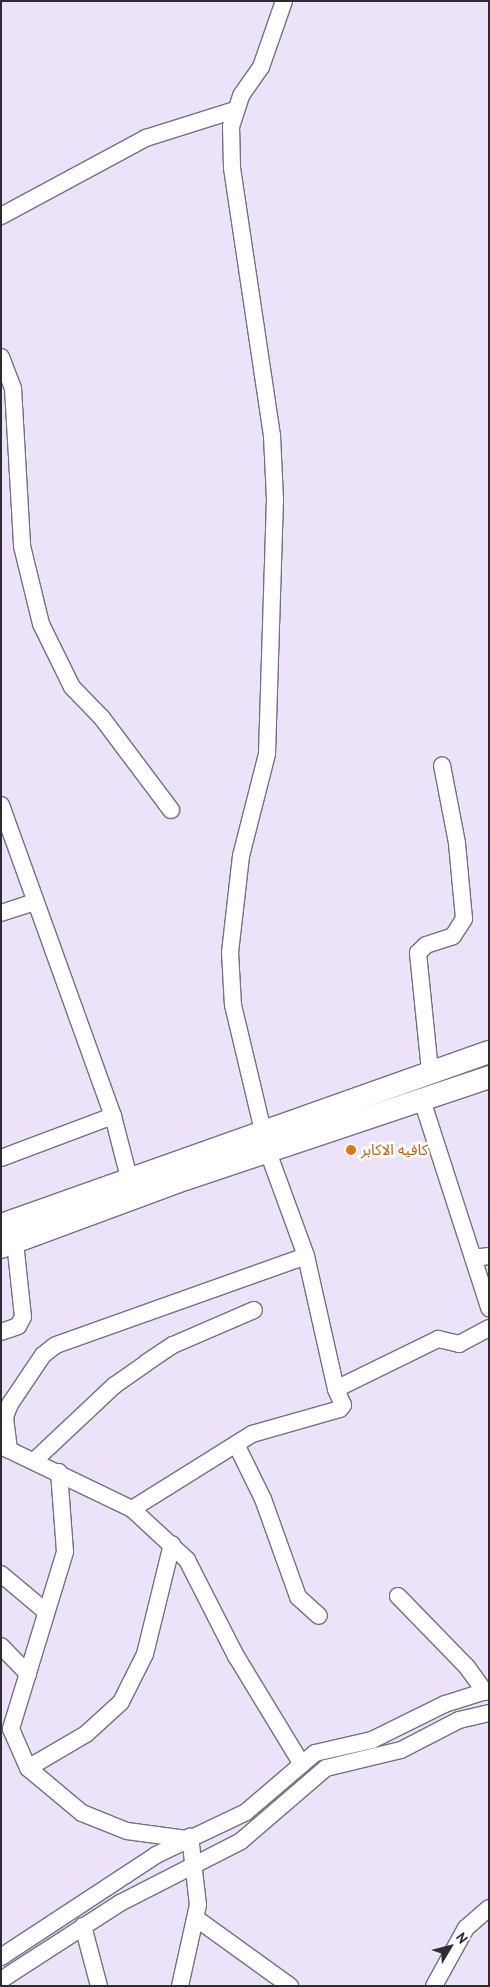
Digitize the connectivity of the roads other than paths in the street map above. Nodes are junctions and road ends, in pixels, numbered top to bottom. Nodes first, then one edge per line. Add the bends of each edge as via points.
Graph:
1 (284, 1) edge
2 (235, 110) junction
3 (1, 216) edge
4 (1, 357) edge
5 (442, 766) dead end
6 (1, 805) edge
7 (171, 810) dead end
8 (6, 843) edge
9 (34, 902) junction
10 (1, 913) edge
11 (489, 1052) edge
12 (430, 1071) junction
13 (489, 1077) edge
14 (422, 1100) junction
15 (113, 1116) junction
16 (267, 1142) junction
17 (1, 1158) edge
18 (129, 1178) junction
19 (6, 1238) edge
20 (306, 1256) junction
21 (481, 1257) edge
22 (489, 1308) edge
23 (254, 1310) dead end
24 (488, 1331) edge
25 (1, 1332) edge
26 (336, 1389) junction
27 (236, 1444) junction
28 (5, 1448) edge
29 (36, 1460) junction
30 (59, 1472) junction
31 (132, 1509) junction
32 (172, 1544) junction
33 (1, 1574) edge
34 (398, 1596) dead end
35 (45, 1611) junction
36 (319, 1616) dead end
37 (1, 1646) edge
38 (28, 1674) junction
39 (488, 1688) edge
40 (489, 1713) edge
41 (6, 1724) edge
42 (302, 1763) junction
43 (28, 1768) junction
44 (188, 1837) junction
45 (194, 1862) junction
46 (489, 1908) edge
47 (197, 1919) junction
48 (83, 1926) junction
49 (1, 1957) edge
50 (1, 1980) edge
51 (99, 1986) edge
52 (180, 1986) edge
53 (290, 1986) edge
54 (434, 1986) edge

1 - 2 street via 261,67
2 - 3 street via 146,138
2 - 16 street via 232,168 272,436 275,499 266,754 242,856 230,977 237,1024
4 - 7 street via 13,388 22,546 41,624 72,687 102,718
5 - 12 street via 457,843 464,919 453,936 426,945 418,953
6 - 8 street
8 - 9 street
9 - 10 street
9 - 15 street
11 - 12 main road
12 - 16 main road
13 - 14 main road
14 - 16 main road
14 - 21 street
15 - 17 street
15 - 18 street
16 - 18 main road
16 - 19 main road
16 - 20 street
18 - 19 main road
19 - 25 street via 23,1317 18,1326
20 - 26 street
20 - 28 street via 56,1345 43,1355 10,1404 5,1417
21 - 22 street
23 - 29 street via 196,1334 146,1363 115,1386
24 - 26 street via 459,1344 438,1339
26 - 27 street via 344,1405 340,1409 269,1427
27 - 31 street
27 - 36 street via 262,1499 298,1596
28 - 29 street
29 - 30 street
30 - 31 street
30 - 35 street via 66,1552
31 - 32 street
32 - 42 street via 204,1585 236,1656
32 - 43 street via 145,1654 121,1702 86,1734
33 - 35 street
34 - 39 street
35 - 38 street
37 - 38 street
38 - 41 street
39 - 42 street via 445,1704 396,1732 315,1753
40 - 45 street via 459,1720 401,1750 326,1768 241,1841
41 - 43 street
42 - 44 street via 246,1812 224,1826
43 - 44 street via 58,1796 102,1822 127,1831
44 - 45 street
44 - 49 street
45 - 47 street
45 - 48 street
46 - 54 street via 466,1928
47 - 52 street
47 - 53 street
48 - 50 street
48 - 51 street

